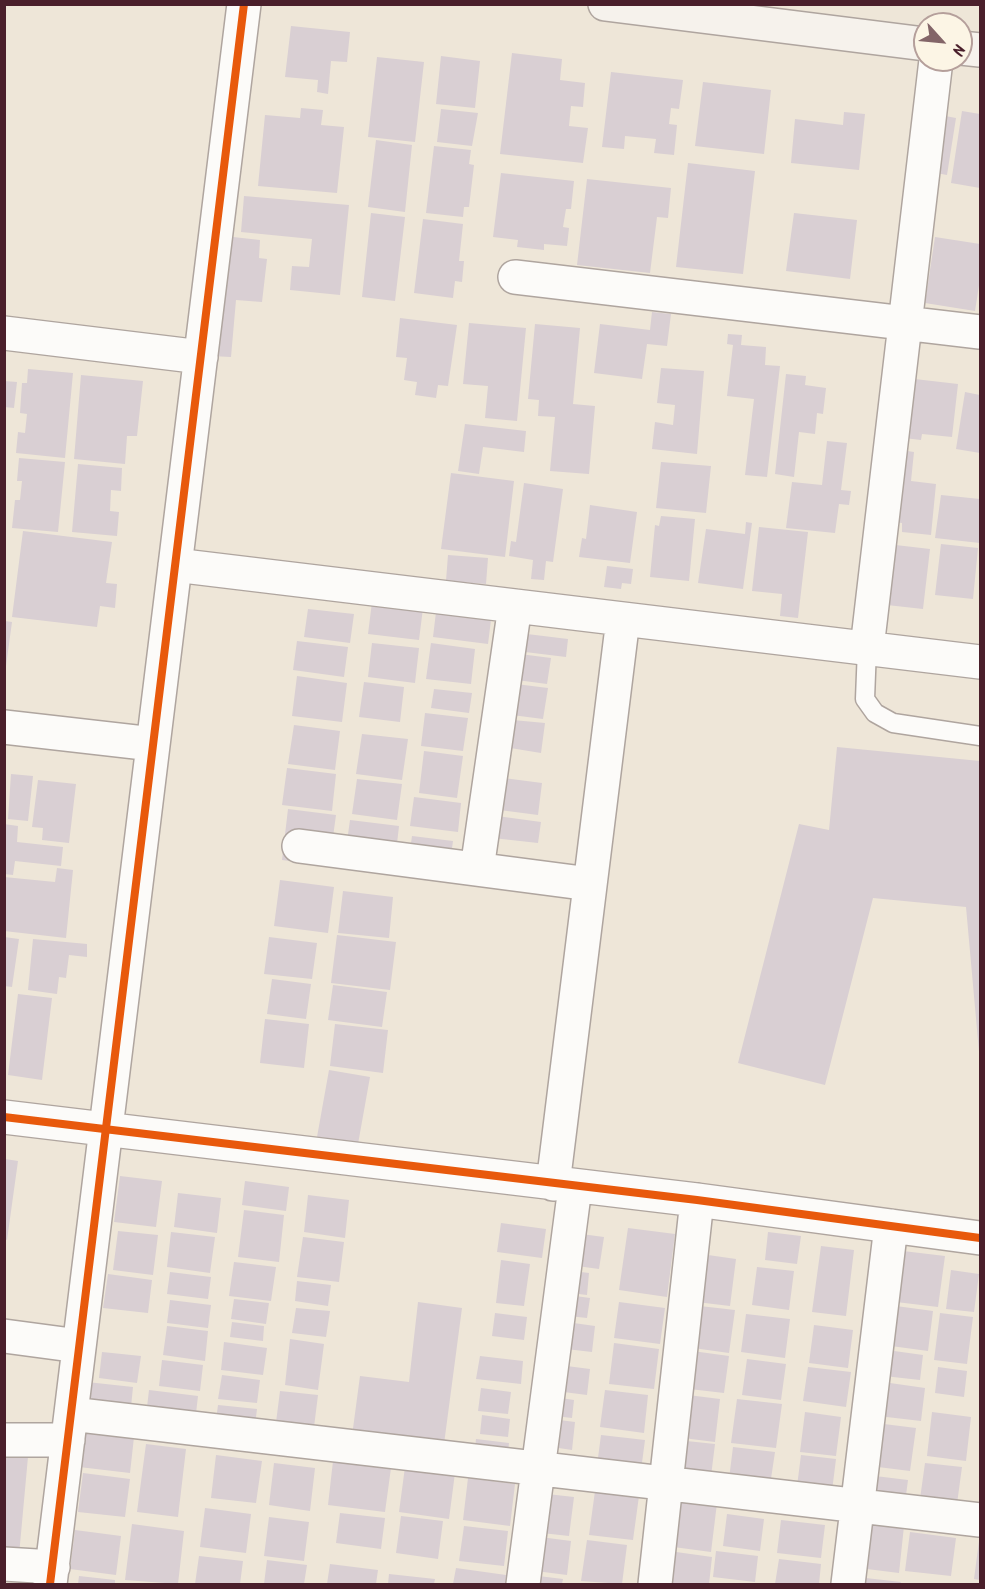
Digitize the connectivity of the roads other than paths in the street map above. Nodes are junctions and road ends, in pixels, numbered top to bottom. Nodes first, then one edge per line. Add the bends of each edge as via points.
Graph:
1 (244, 4) edge
2 (605, 4) edge
3 (913, 42) edge
4 (935, 72) edge
5 (515, 277) dead end
6 (905, 323) junction
7 (981, 332) edge
8 (4, 333) edge
9 (201, 357) junction
10 (175, 565) junction
11 (515, 606) junction
12 (623, 619) junction
13 (867, 648) junction
14 (981, 662) edge
15 (4, 727) edge
16 (981, 736) edge
17 (153, 744) junction
18 (299, 846) dead end
19 (477, 869) junction
20 (590, 884) junction
21 (4, 1118) edge
22 (106, 1128) junction
23 (564, 1186) junction
24 (697, 1200) junction
25 (891, 1226) junction
26 (981, 1238) edge
27 (4, 1336) edge
28 (79, 1346) junction
29 (69, 1427) junction
30 (4, 1440) edge
31 (538, 1469) junction
32 (666, 1483) junction
33 (857, 1505) junction
34 (981, 1520) edge
35 (4, 1564) edge
36 (52, 1576) edge
37 (523, 1584) edge
38 (655, 1584) edge
39 (848, 1584) edge

1 - 9 street
2 - 3 street
4 - 6 street
5 - 6 street
6 - 7 street
6 - 13 street
8 - 9 street
9 - 10 street
10 - 11 street
10 - 17 street
11 - 12 street
11 - 19 street
12 - 13 street
12 - 20 street
13 - 14 street
13 - 16 lane via 865,699 875,713 893,723
15 - 17 street
17 - 22 street
18 - 19 street
19 - 20 street
20 - 23 street
21 - 22 street
22 - 23 street
22 - 28 street
23 - 24 street
23 - 31 street
24 - 25 street
24 - 32 street
25 - 26 street
25 - 33 street
27 - 28 street
28 - 29 street
29 - 30 street
29 - 31 street
29 - 36 street
31 - 32 street
31 - 37 street
32 - 33 street
32 - 38 street
33 - 34 street
33 - 39 street
35 - 36 street

